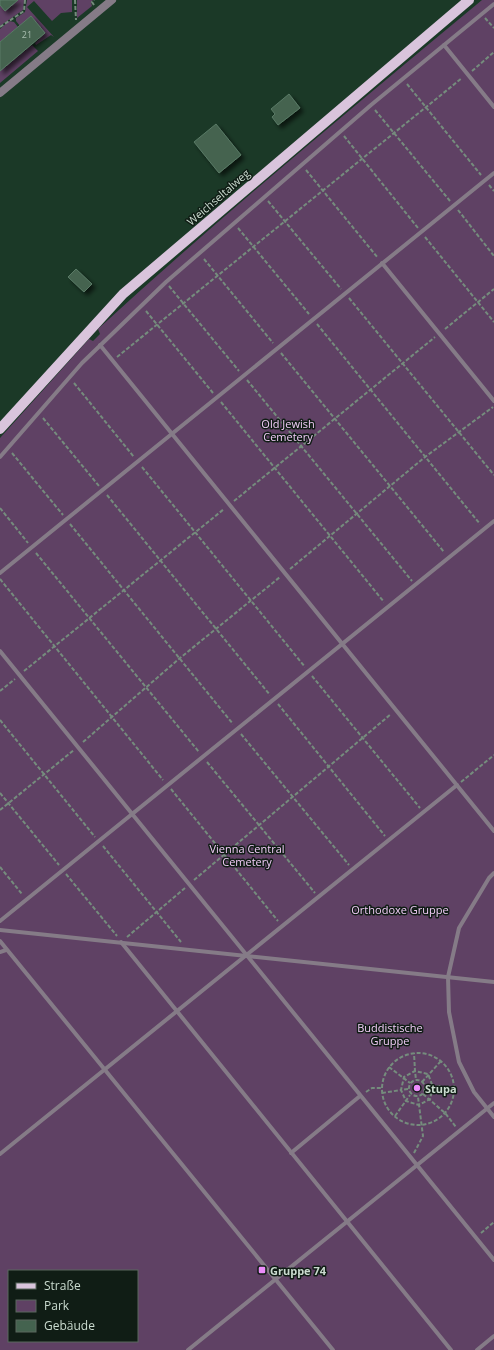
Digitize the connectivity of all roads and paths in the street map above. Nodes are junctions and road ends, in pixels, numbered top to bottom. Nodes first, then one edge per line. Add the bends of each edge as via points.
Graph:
1 (25, 0) edge
2 (75, 0) edge
3 (112, 0) edge
4 (469, 0) edge
5 (494, 4) edge
6 (481, 14) junction
7 (0, 27) edge
8 (494, 28) edge
9 (76, 29) junction
10 (444, 45) junction
11 (494, 52) edge
12 (468, 74) junction
13 (402, 79) junction
14 (0, 93) edge
15 (371, 105) junction
16 (426, 107) junction
17 (494, 107) edge
18 (394, 133) junction
19 (302, 165) junction
20 (494, 173) edge
21 (485, 180) junction
22 (323, 191) junction
23 (494, 191) edge
24 (264, 196) junction
25 (454, 205) junction
26 (234, 222) junction
27 (285, 222) junction
28 (253, 247) junction
29 (199, 253) junction
30 (494, 256) edge
31 (382, 263) junction
32 (218, 275) junction
33 (166, 282) junction
34 (494, 289) edge
35 (345, 294) junction
36 (184, 304) junction
37 (142, 305) junction
38 (313, 319) junction
39 (158, 324) junction
40 (439, 334) junction
41 (100, 345) junction
42 (277, 348) junction
43 (113, 361) junction
44 (402, 364) junction
45 (243, 376) junction
46 (69, 378) junction
47 (370, 390) junction
48 (217, 397) junction
49 (494, 401) edge
50 (494, 406) edge
51 (39, 412) junction
52 (335, 419) junction
53 (0, 429) edge
54 (458, 431) junction
55 (172, 434) junction
56 (301, 446) junction
57 (8, 448) junction
58 (0, 457) edge
59 (425, 457) junction
60 (138, 462) junction
61 (274, 468) junction
62 (494, 475) edge
63 (390, 486) junction
64 (102, 490) junction
65 (229, 505) junction
66 (0, 508) edge
67 (356, 513) junction
68 (66, 520) junction
69 (494, 522) edge
70 (484, 529) junction
71 (195, 532) junction
72 (330, 536) junction
73 (32, 547) junction
74 (449, 558) junction
75 (160, 561) junction
76 (0, 573) edge
77 (285, 573) junction
78 (0, 579) edge
79 (416, 585) junction
80 (124, 590) junction
81 (250, 600) junction
82 (388, 608) junction
83 (90, 618) junction
84 (216, 629) junction
85 (343, 644) junction
86 (55, 646) junction
87 (0, 651) edge
88 (180, 658) junction
89 (309, 672) junction
90 (19, 675) junction
91 (147, 688) junction
92 (0, 691) edge
93 (274, 700) junction
94 (396, 709) junction
95 (112, 717) junction
96 (0, 720) edge
97 (238, 730) junction
98 (363, 738) junction
99 (78, 747) junction
100 (494, 755) edge
101 (203, 756) junction
102 (329, 767) junction
103 (44, 774) junction
104 (457, 785) junction
105 (168, 786) junction
106 (293, 797) junction
107 (0, 810) edge
108 (423, 812) junction
109 (133, 814) junction
110 (260, 826) junction
111 (494, 831) edge
112 (389, 840) junction
113 (99, 842) junction
114 (225, 855) junction
115 (0, 867) edge
116 (352, 870) junction
117 (494, 873) edge
118 (189, 884) junction
119 (318, 897) junction
120 (27, 900) junction
121 (156, 911) junction
122 (0, 921) edge
123 (282, 926) junction
124 (0, 930) edge
125 (0, 941) edge
126 (121, 942) junction
127 (186, 949) junction
128 (6, 950) junction
129 (0, 952) edge
130 (246, 955) junction
131 (448, 977) junction
132 (494, 982) edge
133 (177, 1011) junction
134 (414, 1053) junction
135 (441, 1061) junction
136 (389, 1067) junction
137 (104, 1069) junction
138 (416, 1071) junction
139 (428, 1074) junction
140 (404, 1077) junction
141 (416, 1080) junction
142 (422, 1082) junction
143 (410, 1083) junction
144 (433, 1087) junction
145 (382, 1088) junction
146 (425, 1088) junction
147 (454, 1088) junction
148 (408, 1089) junction
149 (401, 1090) junction
150 (382, 1093) junction
151 (411, 1094) junction
152 (423, 1094) junction
153 (360, 1096) junction
154 (418, 1097) junction
155 (430, 1099) junction
156 (406, 1101) junction
157 (494, 1103) edge
158 (419, 1105) junction
159 (487, 1109) junction
160 (445, 1113) junction
161 (395, 1116) junction
162 (494, 1117) edge
163 (422, 1124) junction
164 (459, 1131) junction
165 (291, 1153) junction
166 (0, 1154) edge
167 (412, 1160) junction
168 (416, 1165) junction
169 (346, 1221) junction
170 (494, 1222) edge
171 (475, 1238) junction
172 (494, 1260) edge
173 (274, 1279) junction
174 (494, 1336) edge
175 (188, 1350) edge
176 (333, 1350) edge
177 (451, 1350) edge
178 (477, 1350) edge

1 - 7 path via 24,11
2 - 9 path
3 - 9 street
4 - 53 main road, Weichseltalweg via 123,294
5 - 6 lane
6 - 8 path
6 - 10 lane
9 - 14 street
10 - 12 lane
10 - 13 lane
11 - 12 path
12 - 16 path
12 - 17 lane
13 - 15 lane
13 - 16 path
15 - 18 path
15 - 19 lane
16 - 18 path
16 - 21 path
18 - 22 path
18 - 25 path
19 - 22 path
19 - 24 lane
20 - 21 lane
21 - 23 path
21 - 25 lane
22 - 27 path
22 - 31 path
24 - 26 lane
24 - 27 path
25 - 30 path
25 - 31 lane
26 - 28 path
26 - 29 lane
27 - 28 path
27 - 35 path
28 - 32 path
28 - 38 path
29 - 32 path
29 - 33 lane
31 - 35 lane
31 - 40 lane
32 - 36 path
32 - 42 path
33 - 36 path
33 - 37 lane
34 - 40 path
35 - 38 lane
35 - 44 path
36 - 39 path
36 - 45 path
37 - 39 path
37 - 41 lane
38 - 42 lane
38 - 47 path
39 - 43 path
39 - 48 path
40 - 44 path
40 - 49 lane
41 - 43 lane
41 - 46 lane
42 - 45 lane
42 - 52 path
43 - 55 lane
44 - 47 path
44 - 54 path
45 - 48 lane
45 - 56 path
46 - 51 lane
46 - 60 path
47 - 52 path
47 - 59 path
48 - 55 lane
48 - 61 path
50 - 54 path
51 - 57 lane
51 - 64 path
52 - 56 path
52 - 63 path
54 - 59 path
54 - 62 path
55 - 60 lane
55 - 65 lane
56 - 61 path
56 - 67 path
57 - 58 lane
57 - 68 path
59 - 63 path
59 - 70 path
60 - 64 lane
60 - 71 path
61 - 65 path
61 - 72 path
63 - 67 path
63 - 74 path
64 - 68 lane
64 - 75 path
65 - 71 path
65 - 77 lane
66 - 73 path
67 - 72 path
67 - 79 path
68 - 73 lane
68 - 80 path
69 - 70 lane
70 - 74 lane
71 - 75 path
71 - 81 path
72 - 77 path
72 - 82 path
73 - 76 lane
73 - 83 path
74 - 79 lane
75 - 80 path
75 - 84 path
77 - 81 path
77 - 85 lane
78 - 86 path
79 - 82 lane
80 - 83 path
80 - 88 path
81 - 84 path
81 - 89 path
82 - 85 lane
83 - 86 path
83 - 91 path
84 - 88 path
84 - 93 path
85 - 89 lane
85 - 94 lane
86 - 90 path
86 - 95 path
87 - 90 lane
88 - 91 path
88 - 97 path
89 - 93 lane
89 - 98 path
90 - 92 path
90 - 99 lane
91 - 95 path
91 - 101 path
93 - 97 lane
93 - 102 path
94 - 98 path
94 - 104 lane
95 - 99 path
95 - 105 path
96 - 103 path
97 - 101 lane
97 - 106 path
98 - 102 path
98 - 108 path
99 - 103 path
99 - 109 lane
100 - 104 path
101 - 105 lane
101 - 110 path
102 - 106 path
102 - 112 path
103 - 107 path
103 - 113 path
104 - 108 lane
104 - 111 lane
105 - 109 lane
105 - 114 path
106 - 110 path
106 - 116 path
108 - 112 lane
109 - 113 lane
109 - 118 lane
110 - 114 path
110 - 119 path
112 - 116 lane
113 - 120 lane
113 - 121 path
114 - 118 path
114 - 123 path
115 - 120 path
116 - 119 lane
117 - 131 lane via 459,928
118 - 121 path
118 - 130 lane
119 - 123 lane
120 - 122 lane
121 - 126 path
121 - 127 path
123 - 130 lane
124 - 126 lane
125 - 128 lane
126 - 127 lane
126 - 133 lane
127 - 130 lane
128 - 129 lane
128 - 137 lane
130 - 131 lane
130 - 133 lane
130 - 153 lane
131 - 132 lane
131 - 159 lane via 449,1012 459,1062 474,1092
133 - 137 lane
133 - 165 lane
134 - 135 path via 429,1055
134 - 136 path via 400,1057
134 - 138 path
135 - 139 path
135 - 147 path via 448,1069
136 - 140 path
136 - 145 path
137 - 166 lane
137 - 173 lane
138 - 139 path
138 - 140 path
138 - 141 path
139 - 142 path
139 - 144 path
140 - 143 path
140 - 149 path
141 - 142 path
141 - 143 path
142 - 146 path
143 - 148 path
144 - 146 path
144 - 147 path
144 - 155 path
145 - 150 path
145 - 153 path via 372,1088
146 - 152 path
147 - 160 path via 453,1097
148 - 149 path
148 - 151 path
149 - 150 path
149 - 156 path
150 - 161 path via 384,1102
151 - 154 path
151 - 156 path
152 - 154 path
152 - 155 path
153 - 165 lane
153 - 167 lane
154 - 158 path
155 - 158 path
155 - 160 path
156 - 158 path
156 - 161 path
157 - 159 lane
158 - 163 path
159 - 162 lane
159 - 164 lane
160 - 163 path
160 - 164 path
161 - 163 path via 412,1124
163 - 167 path via 423,1136
164 - 168 lane
165 - 169 lane
167 - 168 lane
168 - 169 lane
168 - 171 lane
169 - 173 lane
169 - 177 lane
170 - 171 path
171 - 172 lane
173 - 175 lane
173 - 176 lane
174 - 178 lane

